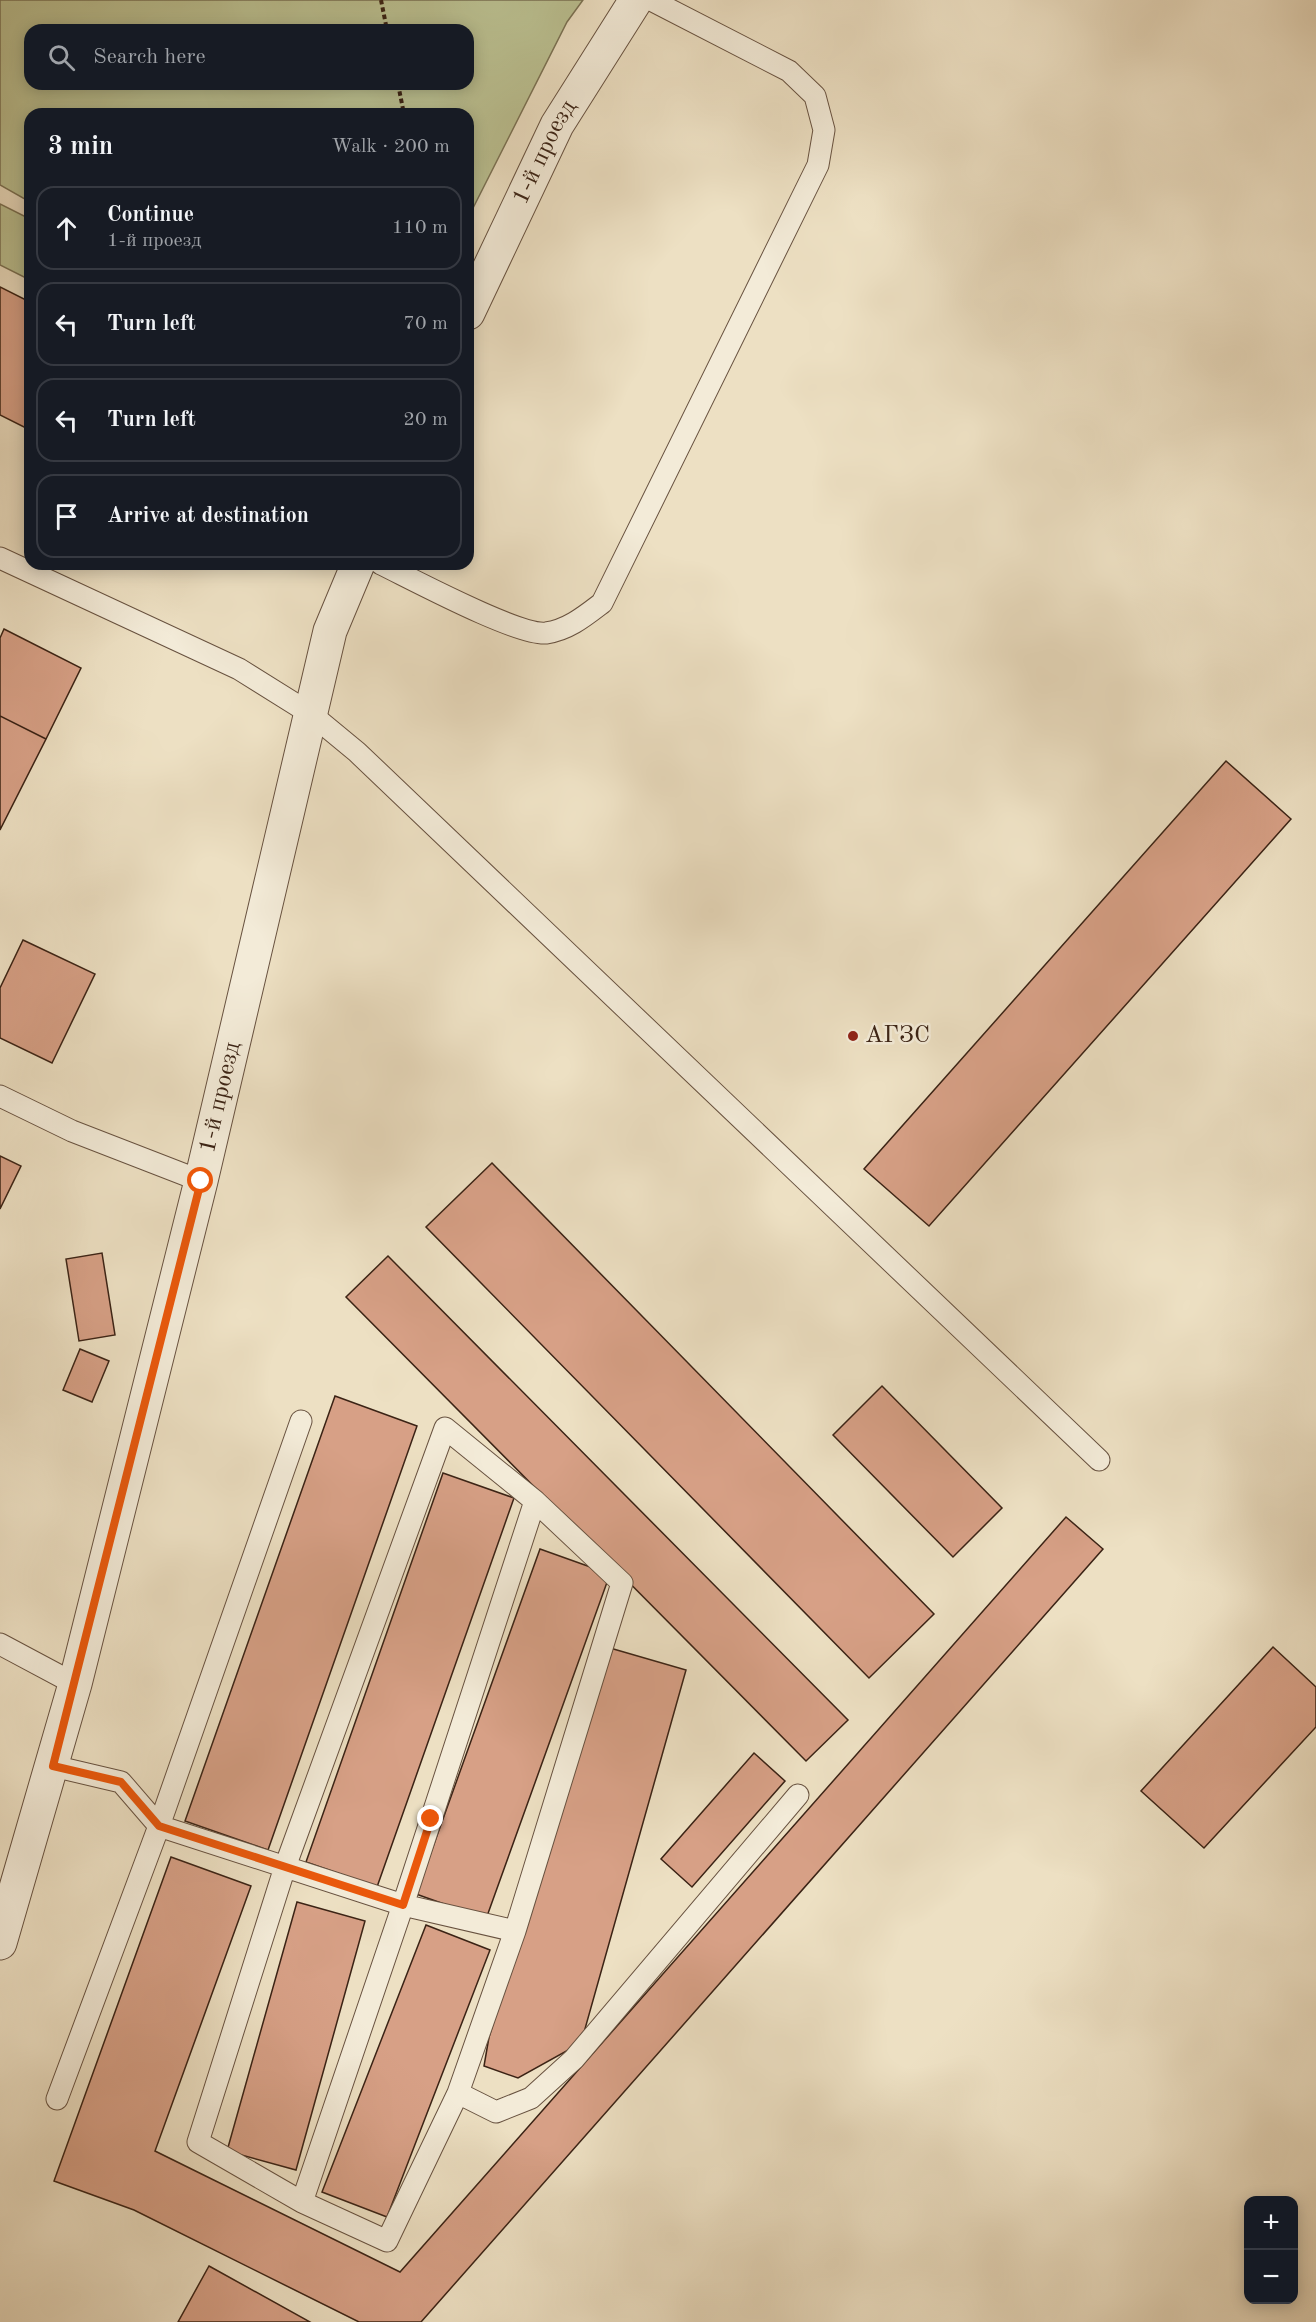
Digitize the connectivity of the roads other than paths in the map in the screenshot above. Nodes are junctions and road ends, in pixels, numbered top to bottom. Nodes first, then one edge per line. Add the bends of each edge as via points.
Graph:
1 (636, 0) edge
2 (651, 0) edge
3 (474, 300) edge
4 (0, 558) edge
5 (24, 569) edge
6 (26, 570) edge
7 (355, 570) edge
8 (394, 570) edge
9 (310, 714) junction
10 (0, 1096) edge
11 (201, 1181) junction
12 (301, 1421) dead end
13 (1099, 1460) dead end
14 (535, 1501) junction
15 (0, 1644) edge
16 (75, 1684) junction
17 (53, 1766) junction
18 (798, 1796) dead end
19 (159, 1826) junction
20 (285, 1867) junction
21 (403, 1905) junction
22 (515, 1931) junction
23 (0, 1943) edge
24 (458, 2093) junction
25 (57, 2099) dead end
26 (302, 2202) junction

1 - 3 street, 1-й проезд via 557,125
2 - 8 lane via 789,71 815,96 824,130 818,165 602,603 574,624 544,633 511,626
4 - 5 lane
6 - 9 lane via 239,669
7 - 9 street, 1-й проезд via 330,631
9 - 11 street, 1-й проезд
9 - 13 lane via 357,752
10 - 11 lane via 72,1131
11 - 16 street, 1-й проезд
12 - 19 lane
14 - 20 lane via 446,1428
14 - 21 lane
14 - 22 lane via 622,1583
15 - 16 lane
16 - 17 street, 1-й проезд
17 - 19 lane via 121,1782
17 - 23 street, 1-й проезд
18 - 24 lane via 574,2059 531,2098 496,2112
19 - 20 lane
19 - 25 lane
20 - 21 lane
20 - 26 lane via 198,2142
21 - 22 lane
21 - 26 lane
22 - 24 lane
24 - 26 lane via 387,2241

